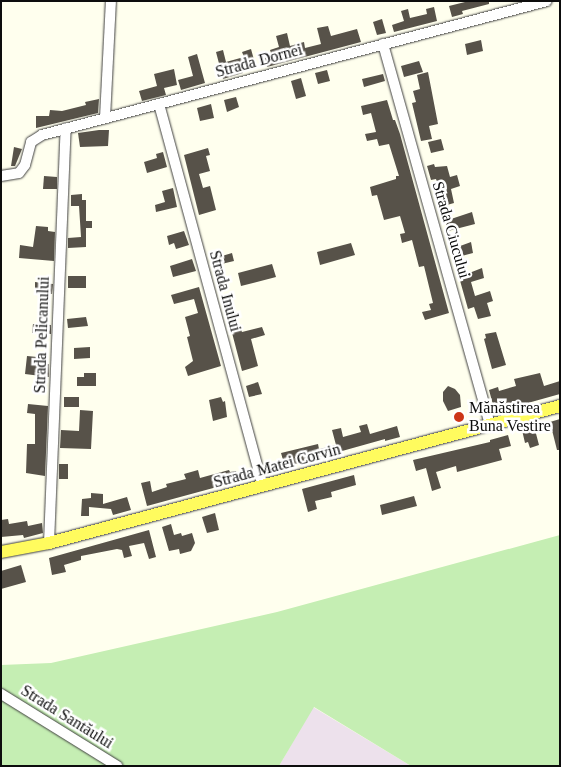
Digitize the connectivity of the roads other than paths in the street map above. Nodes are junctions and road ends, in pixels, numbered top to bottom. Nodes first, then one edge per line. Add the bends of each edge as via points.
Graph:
1 (112, 1) edge
2 (547, 1) edge
3 (382, 44) junction
4 (159, 104) junction
5 (106, 118) junction
6 (66, 128) junction
7 (1, 176) edge
8 (560, 406) edge
9 (490, 425) junction
10 (263, 486) junction
11 (49, 543) junction
12 (1, 552) edge
13 (1, 694) edge
14 (117, 766) edge

1 - 5 street
2 - 3 street, Strada Dornei
3 - 4 street, Strada Dornei
3 - 9 street, Strada Ciucului
4 - 5 street, Strada Dornei
4 - 10 street, Strada Inului
5 - 6 street, Strada Dornei
6 - 7 street, Strada Dornei via 36,138 31,142 25,165 19,173
6 - 11 street, Strada Pelicanului
8 - 9 main road, Strada Matei Corvin
9 - 10 main road, Strada Matei Corvin
10 - 11 main road, Strada Matei Corvin
11 - 12 main road, Strada Matei Corvin
13 - 14 street, Strada Santăului

